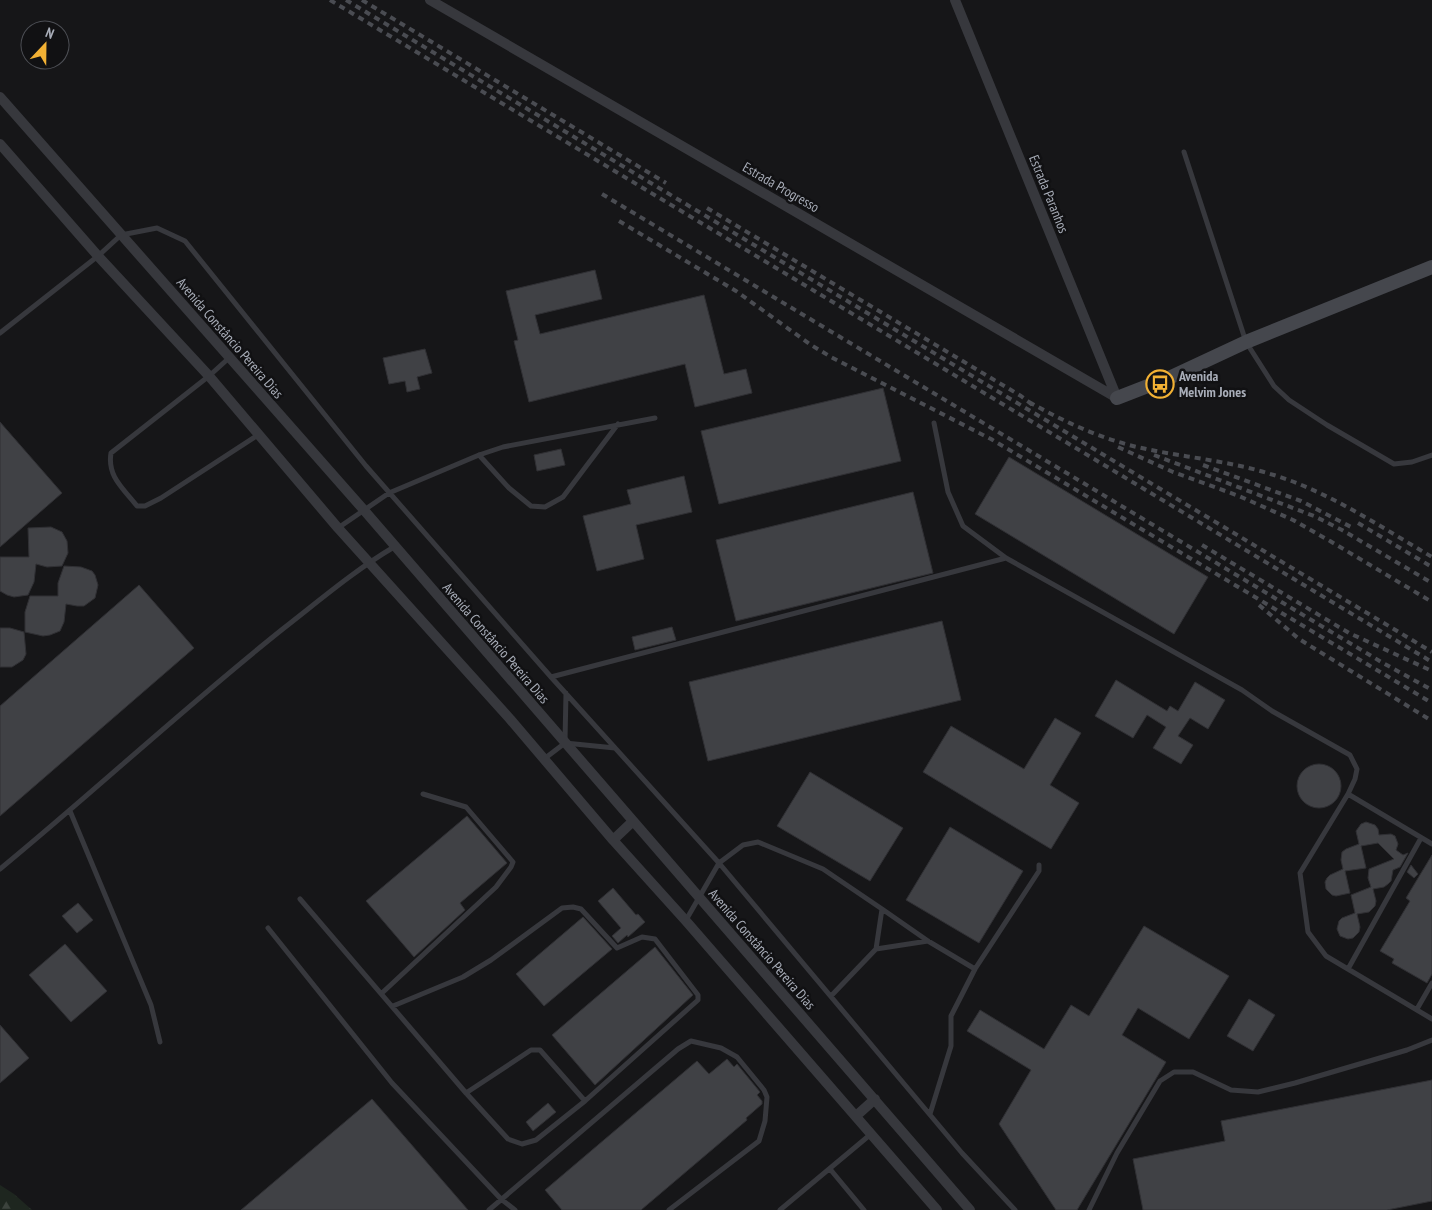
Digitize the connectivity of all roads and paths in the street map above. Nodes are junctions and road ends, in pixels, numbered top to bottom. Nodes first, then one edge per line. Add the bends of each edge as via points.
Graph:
1 (430, 0) edge
2 (955, 0) edge
3 (0, 97) edge
4 (0, 144) edge
5 (1184, 152) dead end
6 (121, 235) junction
7 (98, 256) junction
8 (1432, 267) edge
9 (0, 333) edge
10 (1246, 342) junction
11 (229, 358) junction
12 (209, 376) junction
13 (1117, 398) junction
14 (655, 418) dead end
15 (934, 423) dead end
16 (618, 424) junction
17 (258, 435) junction
18 (479, 455) junction
19 (1432, 455) edge
20 (389, 493) junction
21 (363, 509) junction
22 (338, 528) junction
23 (394, 547) junction
24 (1006, 558) junction
25 (369, 562) junction
26 (551, 677) junction
27 (566, 693) junction
28 (565, 743) junction
29 (615, 748) junction
30 (544, 759) junction
31 (423, 794) dead end
32 (1348, 794) junction
33 (70, 811) junction
34 (633, 821) junction
35 (1421, 838) junction
36 (613, 840) junction
37 (1432, 844) edge
38 (720, 863) junction
39 (1039, 865) dead end
40 (0, 869) edge
41 (699, 898) junction
42 (300, 899) dead end
43 (882, 909) junction
44 (686, 921) junction
45 (268, 928) dead end
46 (928, 941) junction
47 (876, 949) junction
48 (975, 969) junction
49 (1348, 969) junction
50 (1432, 983) edge
51 (382, 993) junction
52 (831, 996) junction
53 (392, 1006) junction
54 (1417, 1009) junction
55 (1432, 1019) edge
56 (1432, 1040) edge
57 (160, 1042) dead end
58 (466, 1093) junction
59 (875, 1099) junction
60 (584, 1101) junction
61 (930, 1114) junction
62 (856, 1116) junction
63 (872, 1134) junction
64 (830, 1169) junction
65 (501, 1199) junction
66 (489, 1210) edge
67 (515, 1210) edge
68 (669, 1210) edge
69 (780, 1210) edge
70 (864, 1210) edge
71 (937, 1210) edge
72 (970, 1210) edge
73 (1015, 1210) edge
74 (1089, 1210) edge

1 - 13 street, Estrada Progresso
2 - 13 street, Estrada Paranhos
3 - 6 street, Avenida Constâncio Pereira Dias
4 - 7 street
5 - 10 lane
6 - 7 lane
6 - 11 street, Avenida Constâncio Pereira Dias
6 - 20 lane via 157,228 185,241
7 - 9 lane
7 - 12 street
8 - 10 street
10 - 13 street
10 - 19 lane via 1274,386 1327,425 1394,464
11 - 12 lane
11 - 21 street, Avenida Constâncio Pereira Dias
12 - 17 street
12 - 17 lane via 111,453 109,464 112,473 137,506 145,506 161,498
14 - 16 lane
15 - 24 lane via 948,492 963,526
16 - 18 lane via 503,446
16 - 18 lane via 563,497 545,507 531,506 509,488
17 - 22 street
18 - 20 lane
20 - 21 lane
20 - 26 lane
21 - 22 lane
21 - 23 street, Avenida Constâncio Pereira Dias
22 - 25 street
23 - 25 lane
23 - 28 street, Avenida Constâncio Pereira Dias
24 - 26 lane
24 - 32 lane via 1227,681 1350,755 1357,769
25 - 30 street
25 - 33 lane via 231,670
26 - 27 lane
27 - 28 lane
27 - 29 lane
28 - 29 lane
28 - 30 lane
28 - 34 street, Avenida Constâncio Pereira Dias
29 - 38 lane
30 - 36 street
31 - 51 lane via 466,808 513,862 496,887
32 - 35 lane
32 - 49 lane via 1300,873 1308,932 1326,956
33 - 40 lane
33 - 57 lane via 151,1004
34 - 36 street
34 - 41 street, Avenida Constâncio Pereira Dias
35 - 37 lane
35 - 49 lane
36 - 44 street
38 - 41 lane
38 - 43 lane via 743,846 758,842 823,869
38 - 52 lane
39 - 48 lane via 1039,871
41 - 44 lane
41 - 59 street, Avenida Constâncio Pereira Dias
42 - 51 lane
43 - 46 lane
43 - 47 lane
44 - 62 street
45 - 65 lane via 392,1083
46 - 47 lane
46 - 48 lane
47 - 52 lane
48 - 61 lane via 951,1016 951,1046
49 - 54 lane
50 - 54 lane
51 - 53 lane
52 - 61 lane
53 - 58 lane
53 - 60 lane via 463,977 492,960 562,908 581,909 618,948 642,937 655,939 698,994 698,1000
54 - 55 lane
56 - 74 lane via 1258,1092 1231,1090 1193,1072 1174,1072 1160,1081 1117,1153
58 - 60 lane via 508,1138 522,1144 536,1140
58 - 60 lane via 531,1050 540,1050
59 - 62 street
59 - 72 street, Avenida Constâncio Pereira Dias
61 - 73 lane
62 - 63 street
63 - 64 lane
63 - 71 street
64 - 69 lane
64 - 70 lane
65 - 66 lane
65 - 67 lane
65 - 68 lane via 678,1049 692,1041 721,1048 738,1057 767,1097 765,1121 759,1141

